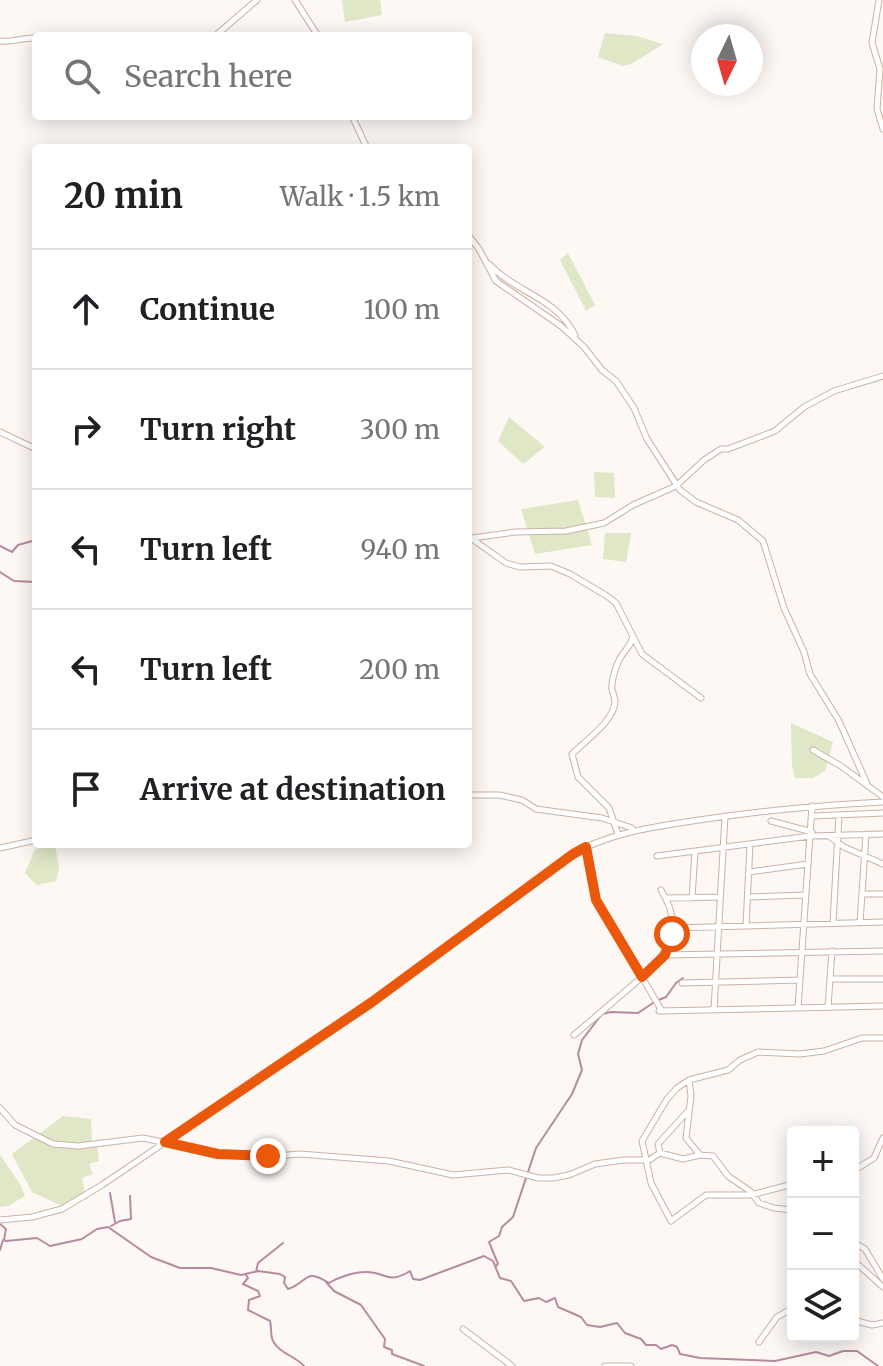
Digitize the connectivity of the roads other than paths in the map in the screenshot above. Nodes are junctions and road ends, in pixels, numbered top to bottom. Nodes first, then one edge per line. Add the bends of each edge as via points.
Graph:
1 (257, 0) edge
2 (295, 0) edge
3 (879, 0) edge
4 (220, 32) edge
5 (315, 32) edge
6 (32, 38) edge
7 (0, 41) edge
8 (354, 120) edge
9 (883, 129) edge
10 (366, 144) edge
11 (472, 241) edge
12 (486, 260) junction
13 (578, 341) junction
14 (883, 376) edge
15 (0, 432) edge
16 (32, 447) edge
17 (676, 486) junction
18 (472, 537) edge
19 (472, 538) edge
20 (632, 638) junction
21 (701, 698) dead end
22 (813, 750) dead end
23 (868, 786) junction
24 (472, 795) edge
25 (883, 800) edge
26 (812, 806) junction
27 (883, 813) edge
28 (839, 815) junction
29 (725, 816) junction
30 (812, 816) junction
31 (771, 821) dead end
32 (613, 822) junction
33 (637, 829) junction
34 (618, 834) junction
35 (810, 834) junction
36 (866, 834) junction
37 (883, 834) edge
38 (838, 838) junction
39 (32, 841) edge
40 (750, 844) junction
41 (586, 847) junction
42 (723, 847) junction
43 (0, 848) edge
44 (695, 851) junction
45 (657, 856) dead end
46 (865, 856) junction
47 (808, 864) junction
48 (883, 864) edge
49 (749, 872) junction
50 (661, 890) dead end
51 (862, 894) junction
52 (883, 894) edge
53 (806, 895) junction
54 (720, 897) junction
55 (748, 897) junction
56 (666, 898) junction
57 (692, 898) junction
58 (883, 922) edge
59 (833, 923) junction
60 (860, 923) junction
61 (804, 924) junction
62 (719, 926) junction
63 (746, 926) junction
64 (672, 928) junction
65 (832, 951) junction
66 (883, 951) edge
67 (802, 952) junction
68 (717, 954) junction
69 (665, 955) junction
70 (642, 977) junction
71 (830, 979) junction
72 (883, 979) edge
73 (800, 980) junction
74 (716, 982) junction
75 (682, 983) dead end
76 (883, 1006) edge
77 (828, 1007) junction
78 (798, 1008) junction
79 (714, 1010) junction
80 (574, 1035) dead end
81 (883, 1038) edge
82 (689, 1080) junction
83 (0, 1108) edge
84 (689, 1110) junction
85 (883, 1138) edge
86 (165, 1142) junction
87 (660, 1153) junction
88 (883, 1154) edge
89 (700, 1155) junction
90 (874, 1158) junction
91 (646, 1161) junction
92 (859, 1167) edge
93 (787, 1186) edge
94 (751, 1195) junction
95 (787, 1209) edge
96 (0, 1220) edge
97 (859, 1246) edge
98 (859, 1265) edge
99 (883, 1279) edge
100 (883, 1287) edge
101 (787, 1311) edge
102 (859, 1322) edge
103 (883, 1323) edge
104 (463, 1329) dead end
105 (759, 1342) dead end
106 (512, 1366) edge
107 (605, 1366) edge
108 (631, 1366) edge

1 - 4 street
2 - 5 street
3 - 9 street via 872,43 880,69 877,109
6 - 7 street
8 - 10 street
11 - 12 street
12 - 13 street via 512,284 560,313
12 - 13 street via 496,281
13 - 17 street via 627,397
14 - 17 street via 834,391 775,431 721,449
15 - 16 street
17 - 18 street via 592,526
17 - 23 street via 696,502 738,520 763,541 810,674 839,721
19 - 20 street via 515,567 551,566 585,582 616,603
20 - 21 street via 642,654
20 - 32 street via 611,685 614,706 602,727 572,754 578,777 600,796
22 - 23 street
23 - 25 street
24 - 32 street via 499,795 536,809
25 - 26 street
26 - 29 street
26 - 30 street
27 - 28 street
28 - 30 street
28 - 38 street
29 - 33 street
29 - 42 street
30 - 35 street
31 - 35 street
32 - 33 street
32 - 34 street
33 - 34 street
34 - 41 street
35 - 38 street
35 - 40 street
35 - 47 street
36 - 37 street
36 - 38 street
36 - 46 street
38 - 46 street via 844,847
38 - 59 street
39 - 43 street
40 - 42 street
40 - 49 street
41 - 70 street via 596,900
41 - 86 street via 372,1002
42 - 44 street
42 - 54 street
44 - 45 street
44 - 57 street
46 - 48 street
46 - 51 street
47 - 49 street
47 - 53 street
49 - 55 street
50 - 56 street
51 - 52 street
51 - 60 street
53 - 55 street
53 - 61 street
54 - 57 street
54 - 62 street
55 - 63 street
56 - 57 street
56 - 64 street
58 - 60 street
59 - 60 street
59 - 61 street
61 - 63 street
61 - 67 street
62 - 63 street
62 - 64 street
62 - 68 street
64 - 69 street
65 - 66 street
65 - 67 street
65 - 71 street
67 - 68 street
67 - 73 street
68 - 69 street
68 - 74 street
69 - 70 street
70 - 79 street via 660,1011
70 - 80 street
71 - 72 street
71 - 77 street
73 - 74 street
73 - 78 street
74 - 75 street
74 - 79 street
76 - 77 street
77 - 78 street
78 - 79 street
81 - 82 street via 867,1037 800,1054 758,1052 728,1070
82 - 84 street
82 - 91 street via 667,1099 643,1138
83 - 86 street via 15,1125 53,1144 143,1138
84 - 87 street via 658,1144
84 - 89 street via 686,1138
85 - 90 street
86 - 91 street via 218,1154 311,1154 402,1162 453,1175 508,1170 548,1178 595,1164
86 - 96 street via 62,1209
87 - 89 street via 683,1159
87 - 91 street
88 - 90 street
89 - 94 street via 716,1157 728,1176
90 - 92 street
91 - 94 street via 671,1221 706,1195
93 - 94 street
94 - 95 street via 768,1207
97 - 99 street
98 - 100 street
101 - 105 street
102 - 103 street
104 - 106 street
107 - 108 street

